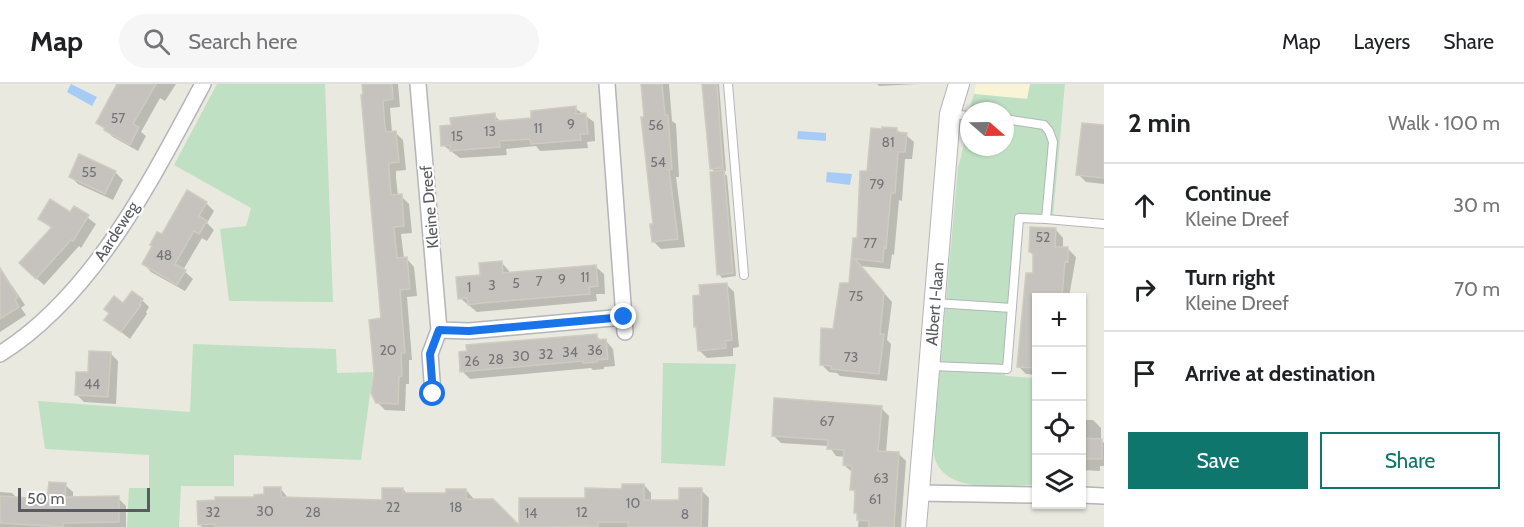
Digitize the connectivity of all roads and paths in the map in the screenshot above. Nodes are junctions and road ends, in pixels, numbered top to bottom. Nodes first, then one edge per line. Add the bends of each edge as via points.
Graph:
1 (203, 84) edge
2 (418, 84) edge
3 (607, 84) edge
4 (728, 84) edge
5 (959, 84) edge
6 (959, 115) edge
7 (1014, 120) edge
8 (1046, 219) junction
9 (1104, 224) edge
10 (744, 274) dead end
11 (935, 303) junction
12 (1012, 308) junction
13 (439, 330) junction
14 (0, 354) edge
15 (930, 366) junction
16 (433, 394) dead end
17 (919, 493) junction
18 (1032, 495) edge
19 (1086, 495) edge
20 (1104, 496) edge
21 (916, 527) edge

1 - 14 street, Aardeweg via 125,220 86,276 33,332
2 - 13 street, Kleine Dreef
3 - 13 street via 625,325
4 - 10 lane
5 - 6 street, Albert I-laan
6 - 11 street, Albert I-laan
7 - 8 lane via 1044,125 1053,142
8 - 9 lane
8 - 12 lane via 1019,218
11 - 12 lane
11 - 15 street, Albert I-laan
12 - 15 lane via 1007,369
13 - 16 street, Kleine Dreef via 430,354
15 - 17 street, Albert I-laan
17 - 18 street
17 - 21 street, Albert I-laan
19 - 20 street

